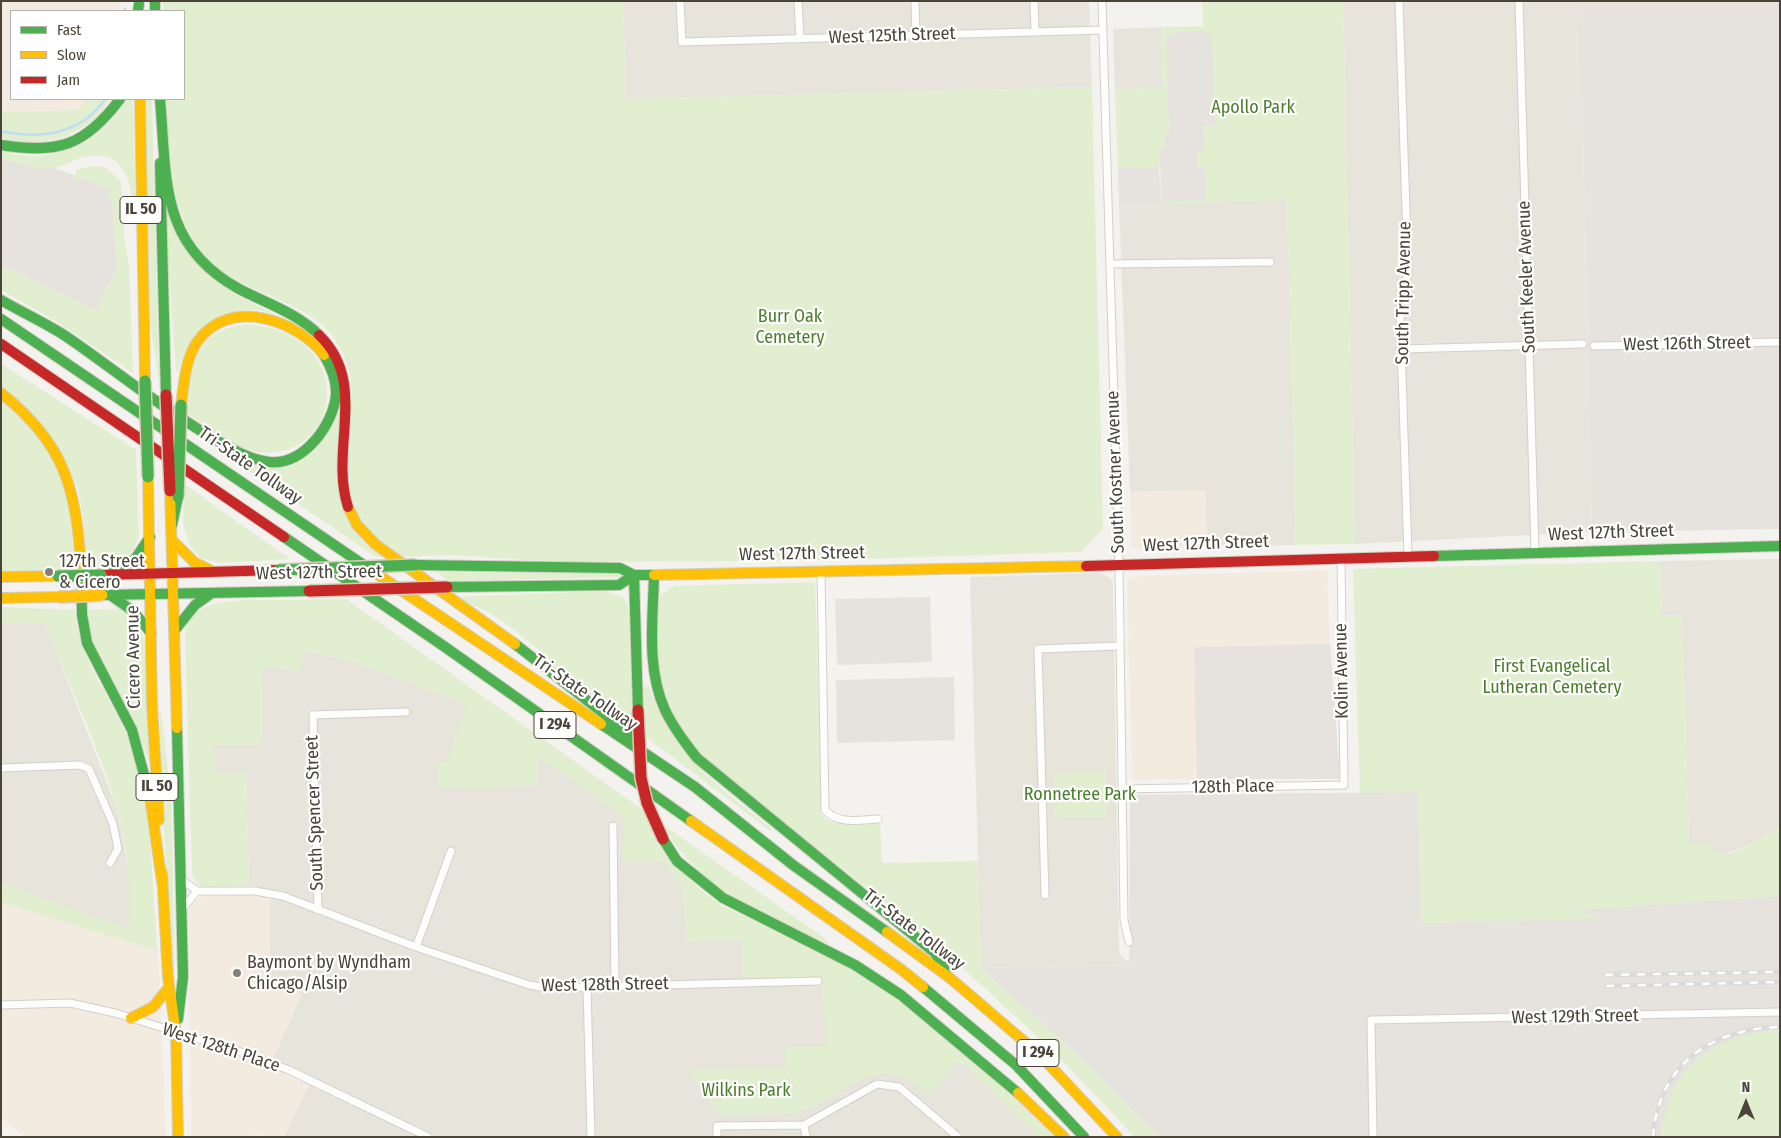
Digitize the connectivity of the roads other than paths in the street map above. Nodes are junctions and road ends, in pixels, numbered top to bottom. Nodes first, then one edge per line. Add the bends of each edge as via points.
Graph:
1 (680, 1) edge
2 (798, 1) edge
3 (915, 1) edge
4 (1034, 1) edge
5 (1102, 1) edge
6 (1399, 1) edge
7 (1519, 1) edge
8 (1103, 30) junction
9 (1035, 32) junction
10 (916, 36) junction
11 (800, 39) junction
12 (119, 100) edge
13 (140, 100) edge
14 (159, 100) edge
15 (159, 100) edge
16 (1, 145) edge
17 (1270, 262) dead end
18 (1110, 264) junction
19 (1, 300) edge
20 (1, 319) edge
21 (1780, 342) edge
22 (1, 344) edge
23 (1583, 344) dead end
24 (1529, 346) junction
25 (1594, 346) dead end
26 (1401, 349) junction
27 (1, 394) edge
28 (174, 494) junction
29 (150, 537) junction
30 (172, 540) junction
31 (1780, 546) edge
32 (1535, 552) junction
33 (1408, 556) junction
34 (1341, 558) junction
35 (1119, 565) junction
36 (821, 571) junction
37 (214, 572) junction
38 (150, 573) junction
39 (174, 573) junction
40 (106, 574) junction
41 (654, 574) junction
42 (634, 575) junction
43 (1, 577) edge
44 (212, 593) junction
45 (151, 594) junction
46 (174, 594) junction
47 (106, 595) junction
48 (1, 598) edge
49 (175, 630) junction
50 (151, 633) junction
51 (1119, 646) junction
52 (406, 712) dead end
53 (1, 768) edge
54 (1344, 784) joint
55 (695, 787) junction
56 (1122, 789) junction
57 (878, 819) dead end
58 (613, 826) dead end
59 (451, 851) dead end
60 (110, 863) dead end
61 (181, 879) junction
62 (162, 882) junction
63 (197, 891) junction
64 (1045, 895) dead end
65 (182, 909) junction
66 (318, 910) junction
67 (1129, 942) dead end
68 (416, 947) junction
69 (950, 978) junction
70 (818, 981) dead end
71 (616, 986) junction
72 (169, 987) junction
73 (587, 987) junction
74 (1, 1005) edge
75 (1780, 1012) edge
76 (131, 1018) junction
77 (176, 1034) junction
78 (804, 1125) junction
79 (178, 1137) edge
80 (428, 1137) edge
81 (591, 1137) edge
82 (717, 1137) edge
83 (806, 1137) edge
84 (958, 1137) edge
85 (1064, 1137) edge
86 (1084, 1137) edge
87 (1117, 1137) edge
88 (1373, 1137) edge

1 - 11 street, West 125th Street via 682,42
2 - 11 street
3 - 10 street
4 - 9 street
5 - 8 street, South Kostner Avenue
6 - 26 street, South Tripp Avenue via 1408,272 1400,311
7 - 24 street, South Keeler Avenue
8 - 9 street, West 125th Street
8 - 18 street, South Kostner Avenue
9 - 10 street, West 125th Street
10 - 11 street, West 125th Street
12 - 16 main road via 104,122 88,136 65,146 27,150
13 - 29 main road, Cicero Avenue / IL 50, bridge
14 - 28 main road, IL 50, bridge via 166,395
15 - 55 main road via 170,201 179,231 194,255 227,284 313,328 334,352 342,369 345,389 342,487 357,525 375,544 522,649
17 - 18 street
18 - 35 street, South Kostner Avenue
19 - 28 main road, bridge via 65,336 202,432 248,458 272,462 301,452 326,428 332,414 336,397 335,377 316,343 297,328 258,315 241,316 215,325 197,342 186,368 181,405
20 - 55 main road, Tri-State Tollway / I 294
21 - 25 street, West 126th Street
22 - 86 main road, I 294 via 445,647 902,970 1016,1065
23 - 24 street
24 - 26 street
24 - 32 street, South Keeler Avenue
26 - 33 street, South Tripp Avenue
27 - 62 main road via 40,428 56,450 72,489 78,519 82,610 87,644 132,729 143,762
28 - 30 main road, Cicero Avenue / IL 50
29 - 38 main road, Cicero Avenue / IL 50
29 - 40 main road via 135,559
30 - 37 main road via 194,562
30 - 39 main road, Cicero Avenue / IL 50
31 - 32 main road, West 127th Street
32 - 33 main road, West 127th Street
33 - 34 main road, West 127th Street
34 - 35 main road, West 127th Street
34 - 54 street, Kolin Avenue
35 - 36 main road, West 127th Street
35 - 51 street, South Kostner Avenue
36 - 41 main road, West 127th Street
36 - 57 street via 825,810 832,818 847,821
37 - 39 main road, West 127th Street
37 - 42 main road, West 127th Street, bridge via 415,565 620,568
38 - 39 main road, West 127th Street
38 - 40 main road, West 127th Street
38 - 45 main road, Cicero Avenue / IL 50
39 - 46 main road, Cicero Avenue / IL 50
40 - 43 main road, West 127th Street, bridge
41 - 42 main road, West 127th Street
41 - 69 main road via 652,646 661,700 674,729 697,758 935,953
42 - 44 main road, West 127th Street, bridge via 619,585
42 - 85 main road, bridge via 641,778 647,803 663,839 678,860 723,898 855,965 901,995 1040,1112
44 - 46 main road, West 127th Street
44 - 49 main road via 195,605
45 - 46 main road, West 127th Street
45 - 47 main road, West 127th Street
45 - 50 main road, Cicero Avenue / IL 50
46 - 49 main road, Cicero Avenue / IL 50
47 - 48 main road, West 127th Street, bridge
47 - 50 main road via 133,611
49 - 61 main road, Cicero Avenue / IL 50
50 - 62 main road, Cicero Avenue / IL 50
51 - 56 street, South Kostner Avenue
51 - 64 street via 1038,649
52 - 66 street, South Spencer Street via 313,716
53 - 60 street via 80,766 89,769 113,824 118,849
54 - 56 street, 128th Place
55 - 69 main road, Tri-State Tollway / I 294 via 793,865
56 - 67 street, South Kostner Avenue via 1124,920
58 - 71 street
59 - 68 street
61 - 63 street
61 - 65 main road, Cicero Avenue / IL 50
62 - 72 main road, Cicero Avenue / IL 50
63 - 65 street
63 - 66 street, West 128th Street via 255,891 283,896
65 - 77 main road, Cicero Avenue / IL 50 via 183,977
66 - 68 street, West 128th Street
68 - 73 street, West 128th Street via 529,985
69 - 87 main road, Tri-State Tollway / I 294 via 1040,1055
70 - 71 street, West 128th Street
71 - 73 street, West 128th Street
72 - 76 main road via 159,1003 145,1014
72 - 77 main road, Cicero Avenue / IL 50
73 - 81 street
74 - 76 street, West 128th Place via 70,1003
75 - 88 street, West 129th Street via 1371,1020
76 - 77 street, West 128th Place
77 - 79 main road, Cicero Avenue / IL 50
77 - 80 street, West 128th Place via 289,1070
78 - 82 street via 717,1126
78 - 83 street
78 - 84 street via 877,1084 899,1087

